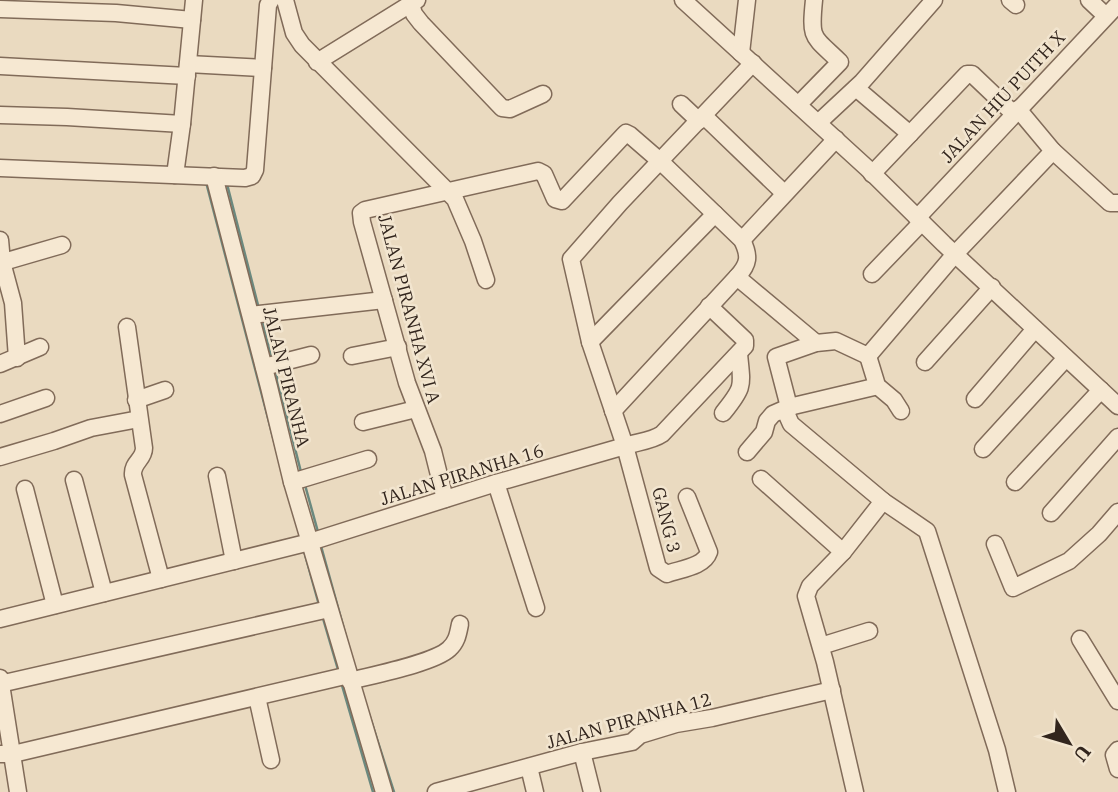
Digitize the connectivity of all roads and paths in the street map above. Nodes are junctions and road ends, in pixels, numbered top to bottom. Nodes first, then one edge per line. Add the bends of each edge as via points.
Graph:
1 (194, 0) edge
2 (271, 0) edge
3 (285, 0) edge
4 (683, 0) edge
5 (747, 0) edge
6 (814, 0) edge
7 (934, 0) edge
8 (1089, 0) edge
9 (414, 2) edge
10 (1118, 4) edge
11 (0, 9) edge
12 (1106, 16) junction
13 (192, 20) junction
14 (747, 58) junction
15 (317, 62) junction
16 (839, 62) junction
17 (0, 66) edge
18 (262, 68) junction
19 (187, 70) junction
20 (859, 85) junction
21 (543, 93) dead end
22 (681, 104) dead end
23 (798, 105) junction
24 (1016, 112) junction
25 (0, 115) edge
26 (701, 119) junction
27 (818, 123) junction
28 (182, 124) junction
29 (910, 134) junction
30 (836, 139) junction
31 (1053, 150) junction
32 (660, 161) junction
33 (0, 168) edge
34 (175, 174) junction
35 (873, 174) junction
36 (214, 176) junction
37 (447, 190) junction
38 (785, 193) junction
39 (1118, 203) edge
40 (715, 215) junction
41 (920, 220) junction
42 (0, 240) edge
43 (742, 240) junction
44 (62, 245) dead end
45 (955, 254) junction
46 (1, 262) edge
47 (872, 274) dead end
48 (737, 277) junction
49 (486, 281) dead end
50 (992, 287) junction
51 (384, 300) junction
52 (709, 306) junction
53 (251, 315) junction
54 (127, 327) dead end
55 (1035, 329) junction
56 (590, 342) junction
57 (816, 343) junction
58 (40, 347) dead end
59 (398, 347) junction
60 (739, 354) junction
61 (310, 355) dead end
62 (352, 356) dead end
63 (868, 356) junction
64 (17, 358) junction
65 (1066, 358) junction
66 (925, 362) dead end
67 (0, 364) edge
68 (264, 367) junction
69 (875, 384) junction
70 (165, 390) dead end
71 (1101, 390) junction
72 (46, 398) dead end
73 (975, 399) dead end
74 (136, 400) junction
75 (1118, 406) edge
76 (789, 407) junction
77 (416, 409) junction
78 (613, 411) junction
79 (901, 411) dead end
80 (723, 413) dead end
81 (0, 414) edge
82 (139, 419) junction
83 (363, 422) dead end
84 (1118, 437) edge
85 (625, 446) junction
86 (983, 449) dead end
87 (747, 452) dead end
88 (0, 457) edge
89 (368, 459) dead end
90 (217, 476) dead end
91 (74, 480) dead end
92 (761, 480) dead end
93 (292, 482) junction
94 (1014, 482) dead end
95 (496, 483) junction
96 (25, 489) dead end
97 (687, 497) dead end
98 (445, 499) junction
99 (883, 501) junction
100 (1118, 512) edge
101 (1051, 513) dead end
102 (310, 542) junction
103 (995, 544) dead end
104 (843, 552) junction
105 (233, 561) junction
106 (162, 579) junction
107 (104, 593) junction
108 (54, 605) junction
109 (536, 608) dead end
110 (329, 609) junction
111 (0, 619) edge
112 (460, 624) dead end
113 (869, 631) dead end
114 (1080, 639) dead end
115 (821, 646) junction
116 (349, 678) junction
117 (0, 682) edge
118 (832, 690) junction
119 (257, 697) junction
120 (1118, 701) edge
121 (1118, 750) edge
122 (582, 752) junction
123 (6, 754) edge
124 (271, 760) dead end
125 (529, 767) junction
126 (1118, 769) edge
127 (464, 788) edge
128 (18, 792) edge
129 (384, 792) edge
130 (436, 792) edge
131 (535, 792) edge
132 (592, 792) edge
133 (855, 792) edge
134 (1007, 792) edge

1 - 13 street
2 - 18 street
3 - 15 street via 294,33
4 - 14 street
5 - 14 street
6 - 16 street via 812,33
7 - 20 street
8 - 12 street
9 - 15 street
9 - 21 street via 414,14 421,23 502,108 510,109
10 - 12 street, JALAN HIU PUITH X
11 - 13 street
12 - 24 street, JALAN HIU PUITH X
13 - 19 street
14 - 23 street
14 - 26 street
15 - 37 street
16 - 20 street
16 - 23 street
17 - 19 street
18 - 19 street
18 - 36 street via 255,170 245,178
19 - 28 street
20 - 27 street
20 - 29 street
22 - 26 street
23 - 27 street
24 - 29 street via 967,74
24 - 31 street
24 - 41 street, JALAN HIU PUITH X
25 - 28 street
26 - 32 street
26 - 38 street
27 - 30 street
28 - 34 street
29 - 35 street
30 - 35 street
30 - 38 street
31 - 39 street via 1110,203
31 - 45 street
32 - 37 street via 626,133 562,201 555,199 544,174 538,171
32 - 40 street
32 - 56 street via 571,259
33 - 34 street
34 - 36 street
35 - 41 street
36 - 53 street, JALAN PIRANHA
37 - 49 street via 462,214
37 - 51 street, JALAN PIRANHA XVI A via 361,213
38 - 43 street
40 - 43 street
40 - 56 street
41 - 45 street
41 - 47 street, JALAN HIU PUITH X
42 - 46 street
43 - 48 street via 748,261
44 - 46 street
45 - 50 street
45 - 63 street
46 - 64 street via 13,303
48 - 52 street
48 - 57 street
50 - 55 street
50 - 66 street
51 - 53 street
51 - 59 street, JALAN PIRANHA XVI A
52 - 60 street via 745,340
52 - 78 street
53 - 68 street, JALAN PIRANHA
54 - 74 street
55 - 65 street
55 - 73 street
56 - 78 street
57 - 63 street via 840,341
57 - 76 street via 776,357
58 - 64 street
59 - 62 street
59 - 77 street, JALAN PIRANHA XVI A
60 - 80 street via 743,383
60 - 85 street, JALAN PIRANHA 16 via 662,434
61 - 68 street
63 - 69 street
64 - 67 street
65 - 71 street
65 - 86 street
68 - 93 street, JALAN PIRANHA
69 - 76 street via 864,391
69 - 79 street
70 - 74 street
71 - 75 street
71 - 94 street
72 - 81 street
74 - 82 street
76 - 87 street via 769,417 764,432
76 - 99 street via 791,424
77 - 83 street
77 - 98 street, JALAN PIRANHA XVI A
78 - 85 street
82 - 88 street via 91,428
82 - 106 street via 144,453 132,475
84 - 101 street
85 - 95 street, JALAN PIRANHA 16
85 - 97 street, GANG 3 via 658,568 667,574 700,563 709,552
89 - 93 street
90 - 105 street
91 - 107 street
92 - 104 street
93 - 102 street, JALAN PIRANHA
95 - 98 street, JALAN PIRANHA 16
95 - 109 street
96 - 108 street
98 - 102 street, JALAN PIRANHA 16
99 - 104 street
99 - 134 street via 928,531
100 - 103 street via 1069,561 1013,588
102 - 105 street, JALAN PIRANHA 16
102 - 110 street, JALAN PIRANHA
104 - 115 street via 807,590
105 - 106 street, JALAN PIRANHA 16
106 - 107 street, JALAN PIRANHA 16
107 - 108 street, JALAN PIRANHA 16
108 - 111 street, JALAN PIRANHA 16
110 - 116 street, JALAN PIRANHA
110 - 117 street
112 - 116 street via 457,641 447,651
113 - 115 street
114 - 120 street
115 - 118 street
116 - 119 street
116 - 129 street, JALAN PIRANHA
117 - 123 street
118 - 122 street, JALAN PIRANHA 12 via 677,724 640,735 632,742
118 - 133 street
119 - 123 street
119 - 124 street
121 - 126 street via 1114,755
122 - 125 street, JALAN PIRANHA 12
122 - 132 street
123 - 128 street
125 - 127 street, JALAN PIRANHA 12
125 - 131 street
127 - 130 street, JALAN PIRANHA 12

